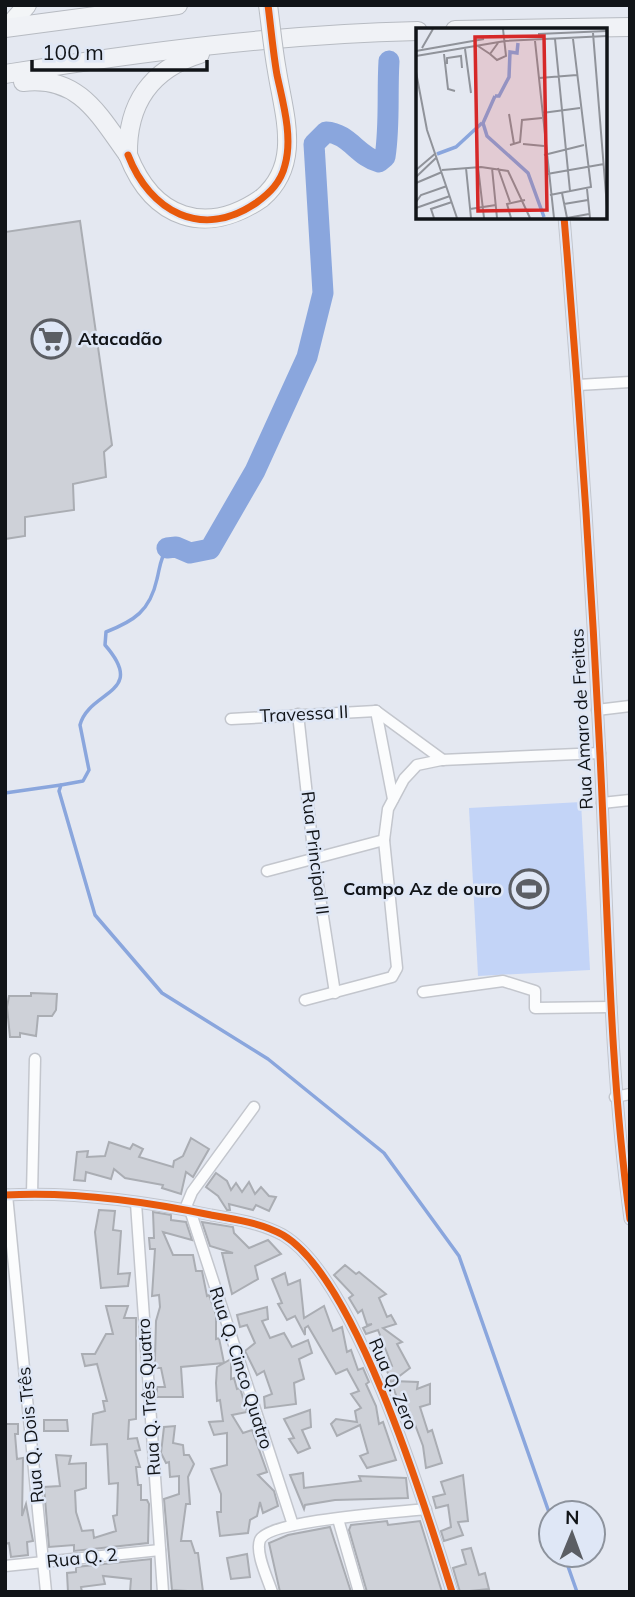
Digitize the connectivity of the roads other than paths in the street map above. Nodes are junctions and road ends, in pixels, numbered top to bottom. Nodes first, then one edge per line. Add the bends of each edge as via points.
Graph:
1 (27, 5) edge
2 (178, 5) edge
3 (268, 5) edge
4 (630, 27) edge
5 (7, 28) edge
6 (588, 28) edge
7 (416, 31) edge
8 (243, 41) junction
9 (5, 74) edge
10 (5, 84) edge
11 (128, 155) junction
12 (564, 219) edge
13 (630, 382) edge
14 (578, 385) junction
15 (630, 706) edge
16 (597, 710) junction
17 (376, 711) junction
18 (299, 714) junction
19 (231, 719) dead end
20 (600, 754) junction
21 (443, 760) junction
22 (393, 799) junction
23 (630, 800) edge
24 (602, 803) junction
25 (384, 840) junction
26 (314, 859) junction
27 (267, 871) dead end
28 (423, 992) dead end
29 (335, 993) junction
30 (305, 1000) dead end
31 (611, 1007) junction
32 (35, 1059) dead end
33 (630, 1094) edge
34 (615, 1097) junction
35 (254, 1107) dead end
36 (32, 1194) junction
37 (6, 1195) edge
38 (136, 1202) junction
39 (187, 1210) junction
40 (630, 1219) edge
41 (426, 1509) junction
42 (338, 1519) junction
43 (293, 1525) junction
44 (160, 1550) junction
45 (43, 1561) junction
46 (5, 1566) edge
47 (46, 1592) edge
48 (163, 1592) edge
49 (272, 1592) edge
50 (359, 1592) edge
51 (452, 1592) edge

1 - 5 main road
2 - 5 highway
3 - 11 main road, bridge via 288,156 281,178 242,212 219,219 183,215 152,197
4 - 6 highway
7 - 8 highway
8 - 9 highway
8 - 11 highway via 178,61 155,79 134,108
10 - 11 highway via 43,79 75,91 102,118
12 - 14 street, Rua Amaro de Freitas
13 - 14 street
14 - 16 street, Rua Amaro de Freitas
15 - 16 street
16 - 20 street, Rua Amaro de Freitas
17 - 18 street, Travessa II
17 - 21 street
17 - 22 street
18 - 19 street, Travessa II
18 - 26 street, Rua Principal II
20 - 21 street
20 - 24 street, Rua Amaro de Freitas
21 - 22 street via 417,765
22 - 25 street
23 - 24 street
24 - 31 street, Rua Amaro de Freitas
25 - 26 street
25 - 29 street via 397,968 392,977
26 - 27 street
26 - 29 street, Rua Principal II
28 - 31 street via 503,981 535,991 535,1008
29 - 30 street
31 - 34 street, Rua Amaro de Freitas
32 - 36 street
33 - 34 street
34 - 40 street, Rua Amaro de Freitas
35 - 39 street via 192,1192
36 - 37 street, Rua Q. Zero
36 - 38 street, Rua Q. Zero
37 - 45 street, Rua Q. Dois Três
38 - 39 street, Rua Q. Zero
38 - 44 street, Rua Q. Três Quatro
39 - 41 street, Rua Q. Zero via 269,1230 309,1256 364,1351
39 - 43 street, Rua Q. Cinco Quatro
41 - 42 street
41 - 51 street, Rua Q. Zero
42 - 43 street
42 - 50 street
43 - 49 street via 267,1532 259,1542
44 - 45 street, Rua Q. 2
44 - 48 street, Rua Q. Três Quatro
45 - 46 street, Rua Q. 2
45 - 47 street, Rua Q. Dois Três

